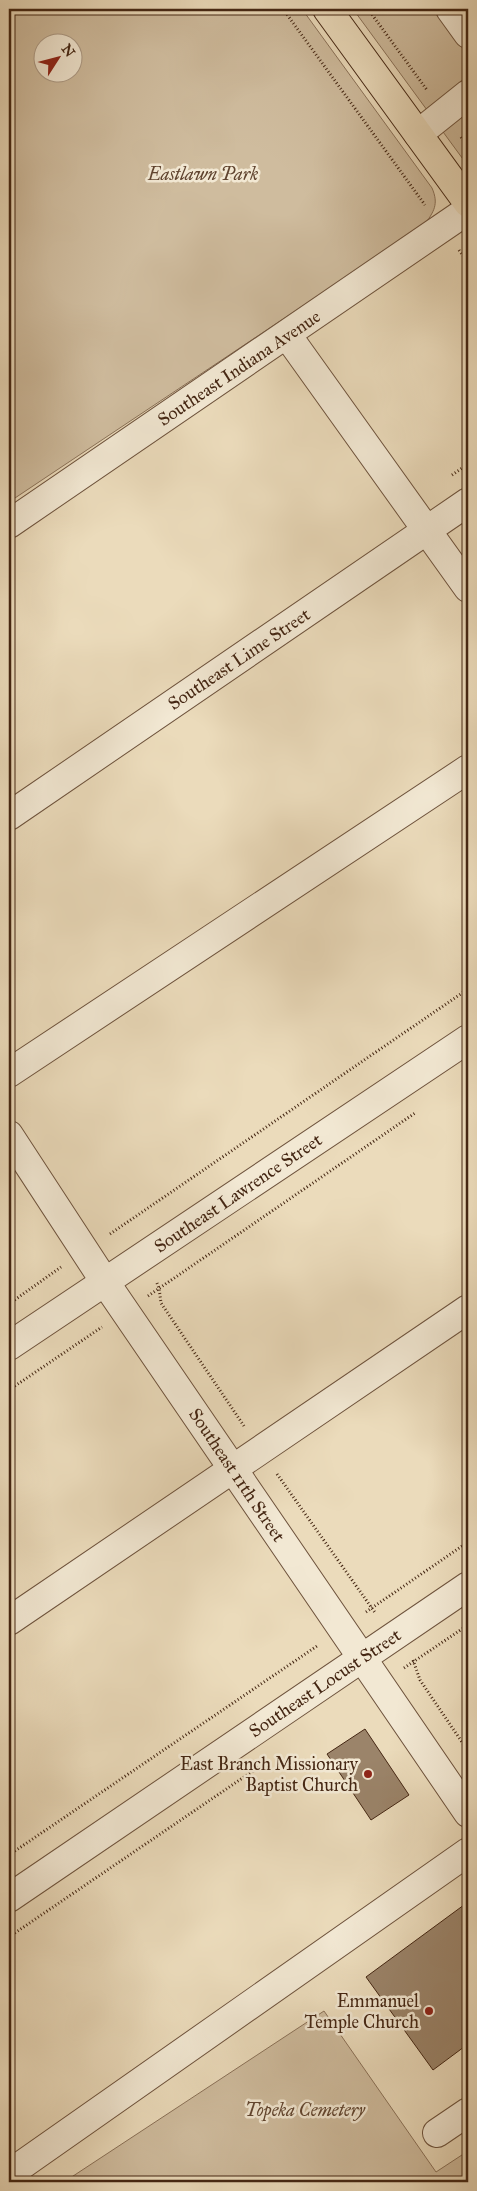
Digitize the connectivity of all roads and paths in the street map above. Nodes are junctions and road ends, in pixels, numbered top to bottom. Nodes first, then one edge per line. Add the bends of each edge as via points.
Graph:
1 (284, 9) edge
2 (326, 9) edge
3 (368, 9) edge
4 (450, 9) edge
5 (468, 34) edge
6 (468, 94) edge
7 (444, 114) junction
8 (418, 134) junction
9 (468, 147) edge
10 (468, 203) edge
11 (468, 210) edge
12 (443, 228) junction
13 (468, 263) edge
14 (287, 335) junction
15 (468, 502) edge
16 (9, 524) edge
17 (428, 530) junction
18 (468, 588) edge
19 (468, 769) edge
20 (9, 816) edge
21 (468, 989) edge
22 (468, 1040) edge
23 (9, 1073) edge
24 (420, 1110) dead end
25 (9, 1135) edge
26 (85, 1251) junction
27 (140, 1258) junction
28 (105, 1282) junction
29 (160, 1288) junction
30 (9, 1304) edge
31 (468, 1309) edge
32 (125, 1311) junction
33 (9, 1346) edge
34 (9, 1390) edge
35 (260, 1450) junction
36 (232, 1468) junction
37 (468, 1542) edge
38 (468, 1586) edge
39 (372, 1608) junction
40 (9, 1621) edge
41 (468, 1625) edge
42 (342, 1629) junction
43 (393, 1637) junction
44 (362, 1658) junction
45 (414, 1662) junction
46 (380, 1684) junction
47 (468, 1751) edge
48 (270, 1759) dead end
49 (468, 1813) edge
50 (468, 1852) edge
51 (9, 1855) edge
52 (9, 1898) edge
53 (9, 1937) edge
54 (468, 2112) edge
55 (437, 2133) dead end
56 (9, 2174) edge

1 - 12 path
2 - 8 main road
3 - 7 path
4 - 5 street
6 - 7 street
7 - 8 street
7 - 9 path
8 - 10 main road
11 - 12 street, Southeast Indiana Avenue
12 - 13 path
12 - 14 street, Southeast Indiana Avenue
14 - 16 street, Southeast Indiana Avenue
14 - 17 street
15 - 17 street, Southeast Lime Street
17 - 18 street
17 - 20 street, Southeast Lime Street
19 - 23 street
21 - 27 path via 108,1236 126,1236
22 - 27 street, Southeast Lawrence Street
24 - 29 path
25 - 26 street, Southeast 11th Street
26 - 28 street, Southeast 11th Street
26 - 30 path
27 - 28 street, Southeast Lawrence Street
27 - 29 path
28 - 32 street, Southeast 11th Street
28 - 33 street, Southeast Lawrence Street
29 - 32 path
29 - 35 path via 161,1303
31 - 35 street
32 - 34 path
32 - 36 street, Southeast 11th Street
35 - 36 street
35 - 39 path
36 - 40 street
36 - 42 street, Southeast 11th Street
37 - 39 path
38 - 43 street, Southeast Locust Street
39 - 42 path
39 - 43 path
41 - 45 path
42 - 44 street, Southeast 11th Street
42 - 51 path
43 - 44 street, Southeast Locust Street
43 - 45 path
44 - 46 street, Southeast 11th Street
44 - 52 street, Southeast Locust Street
45 - 46 path
45 - 47 path via 420,1680
46 - 49 street, Southeast 11th Street
48 - 53 path
50 - 56 street
54 - 55 street

